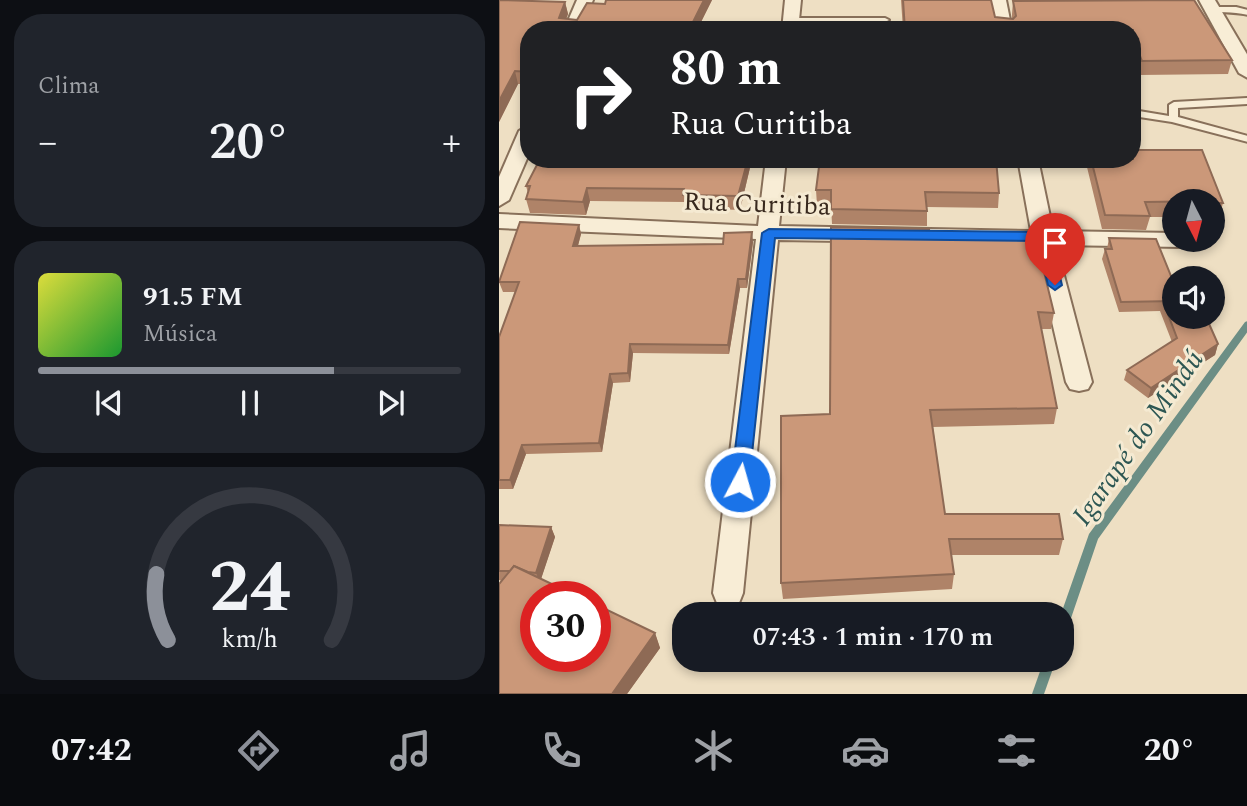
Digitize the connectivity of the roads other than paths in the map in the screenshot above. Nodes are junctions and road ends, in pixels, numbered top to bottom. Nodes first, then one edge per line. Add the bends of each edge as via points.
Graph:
1 (585, 0) edge
2 (793, 0) edge
3 (998, 0) edge
4 (1209, 4) edge
5 (1247, 12) edge
6 (885, 20) dead end
7 (576, 21) edge
8 (790, 21) edge
9 (866, 21) edge
10 (1002, 21) edge
11 (1247, 73) edge
12 (1247, 100) edge
13 (1141, 114) edge
14 (1173, 119) junction
15 (1247, 139) edge
16 (520, 152) edge
17 (775, 168) edge
18 (1030, 168) edge
19 (499, 200) edge
20 (499, 221) edge
21 (769, 233) junction
22 (1043, 237) junction
23 (1162, 240) edge
24 (1079, 382) dead end
25 (728, 593) dead end

1 - 7 street
2 - 8 street
3 - 10 street
4 - 5 lane
4 - 11 street
6 - 9 lane
12 - 14 lane via 1174,105
13 - 14 lane
14 - 15 lane
16 - 19 street
17 - 21 street
18 - 22 street
20 - 21 street, Rua Curitiba
21 - 22 street, Rua Curitiba
21 - 25 street
22 - 23 street, Rua Curitiba
22 - 24 street

